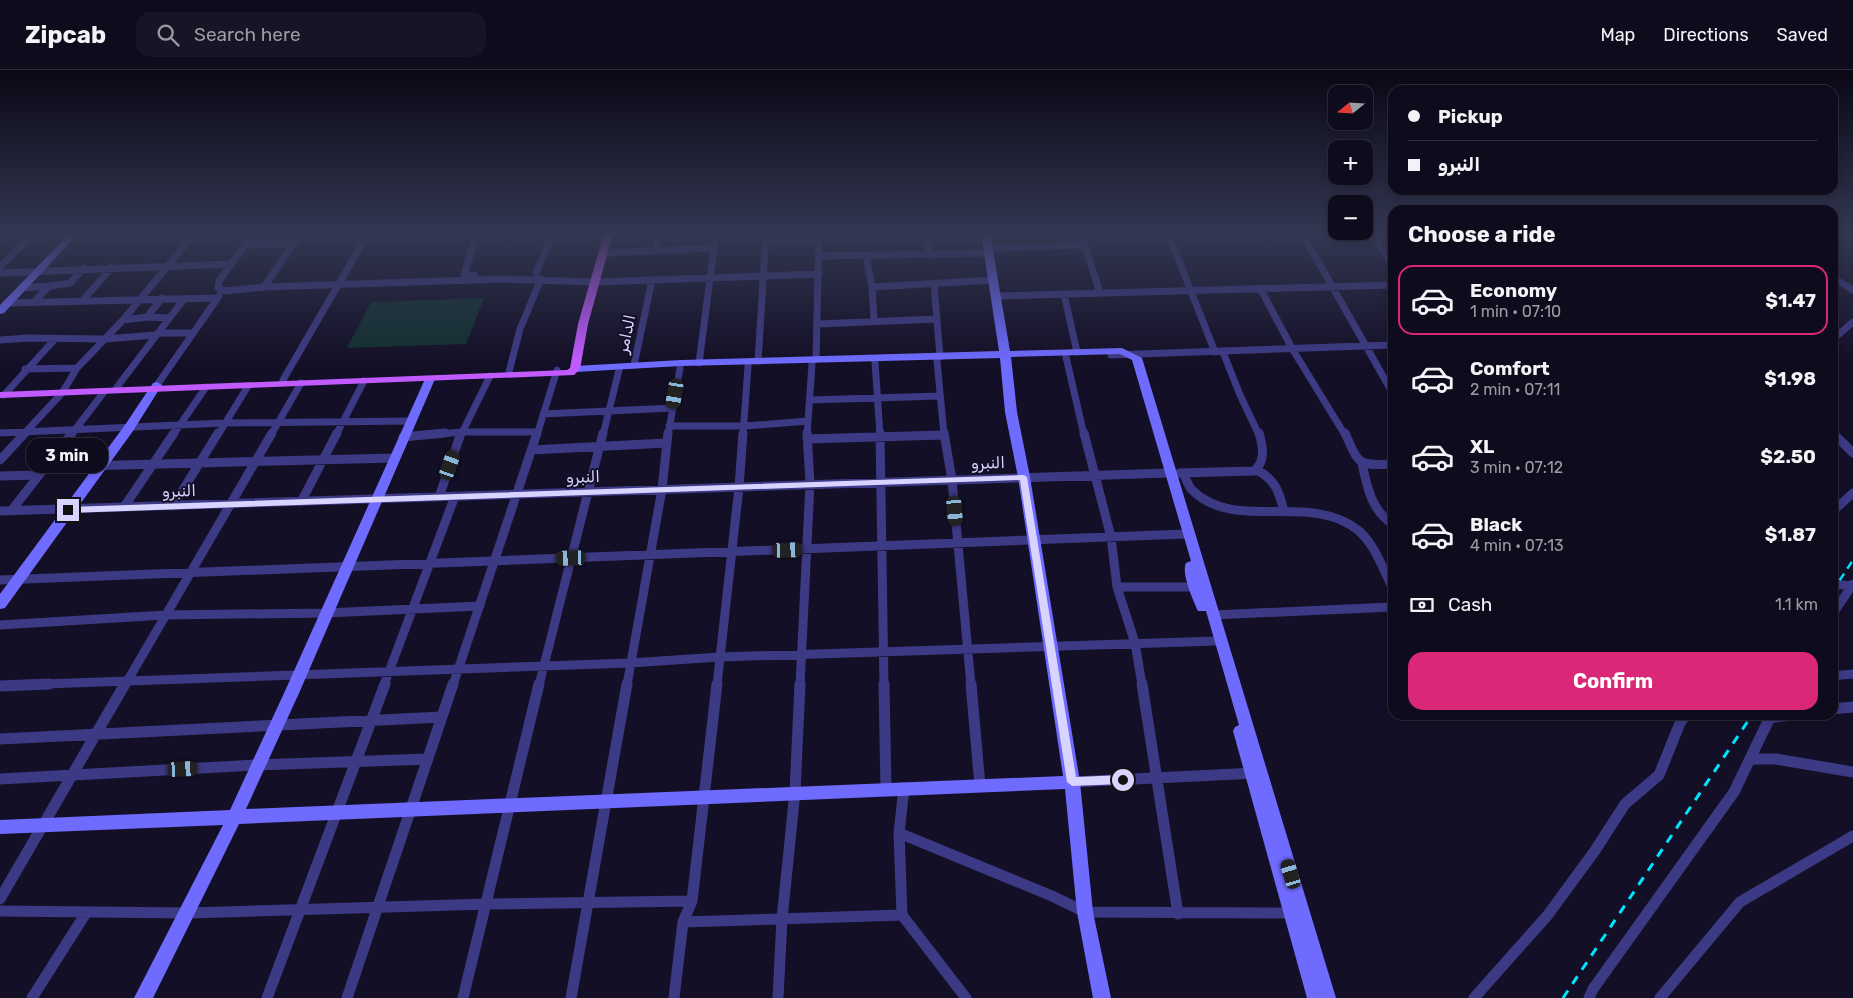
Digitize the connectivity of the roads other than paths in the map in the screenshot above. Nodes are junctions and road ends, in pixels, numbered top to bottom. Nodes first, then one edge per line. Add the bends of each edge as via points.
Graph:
1 (33, 276) edge
2 (76, 276) edge
3 (104, 276) edge
4 (159, 276) edge
5 (223, 276) edge
6 (271, 276) edge
7 (344, 276) edge
8 (442, 276) edge
9 (531, 276) edge
10 (539, 276) edge
11 (543, 276) edge
12 (594, 276) edge
13 (595, 276) edge
14 (759, 276) edge
15 (765, 276) edge
16 (819, 276) edge
17 (870, 276) edge
18 (992, 276) edge
19 (1095, 276) edge
20 (1186, 276) edge
21 (1326, 276) edge
22 (708, 279) junction
23 (593, 280) junction
24 (652, 280) junction
25 (993, 280) junction
26 (1838, 281) edge
27 (367, 283) junction
28 (934, 284) junction
29 (1388, 284) edge
30 (339, 285) junction
31 (49, 286) junction
32 (1331, 286) junction
33 (264, 287) junction
34 (872, 287) junction
35 (22, 288) junction
36 (1260, 288) junction
37 (1192, 290) junction
38 (1853, 290) edge
39 (225, 291) junction
40 (1100, 293) junction
41 (1064, 294) junction
42 (996, 296) junction
43 (162, 298) junction
44 (216, 298) junction
45 (184, 299) junction
46 (83, 300) junction
47 (35, 301) junction
48 (139, 301) junction
49 (8, 303) junction
50 (0, 311) edge
51 (147, 317) junction
52 (168, 318) junction
53 (937, 319) junction
54 (123, 320) junction
55 (874, 320) junction
56 (1853, 322) edge
57 (818, 324) junction
58 (192, 333) junction
59 (155, 335) junction
60 (1838, 335) edge
61 (55, 339) junction
62 (105, 339) junction
63 (0, 340) edge
64 (1388, 345) edge
65 (1366, 346) junction
66 (1293, 350) junction
67 (1219, 352) junction
68 (1132, 354) junction
69 (1071, 355) junction
70 (1111, 355) junction
71 (1006, 357) junction
72 (938, 359) junction
73 (814, 362) junction
74 (874, 362) junction
75 (699, 363) junction
76 (753, 363) junction
77 (634, 365) junction
78 (77, 368) junction
79 (680, 368) junction
80 (25, 370) junction
81 (619, 370) junction
82 (565, 371) junction
83 (509, 372) junction
84 (490, 376) junction
85 (430, 379) junction
86 (283, 380) junction
87 (364, 381) junction
88 (301, 383) junction
89 (1388, 385) edge
90 (248, 386) junction
91 (117, 387) junction
92 (155, 387) junction
93 (206, 387) junction
94 (63, 391) junction
95 (104, 392) junction
96 (3, 393) edge
97 (940, 396) junction
98 (880, 397) junction
99 (810, 400) junction
100 (673, 408) junction
101 (609, 411) junction
102 (543, 414) junction
103 (411, 421) junction
104 (808, 421) junction
105 (342, 422) junction
106 (224, 423) junction
107 (277, 424) junction
108 (180, 425) junction
109 (670, 426) junction
110 (744, 426) junction
111 (128, 428) junction
112 (75, 429) junction
113 (25, 432) junction
114 (462, 432) junction
115 (537, 432) junction
116 (0, 433) edge
117 (944, 435) junction
118 (403, 436) junction
119 (882, 438) junction
120 (1838, 438) edge
121 (807, 440) junction
122 (666, 443) junction
123 (599, 448) junction
124 (532, 450) junction
125 (1853, 453) edge
126 (394, 458) junction
127 (0, 460) edge
128 (323, 460) junction
129 (254, 462) junction
130 (1362, 463) junction
131 (1388, 464) edge
132 (199, 465) junction
133 (153, 466) junction
134 (44, 467) junction
135 (99, 467) junction
136 (1256, 470) junction
137 (1174, 473) junction
138 (1094, 474) junction
139 (38, 475) junction
140 (0, 476) edge
141 (1024, 477) junction
142 (952, 480) junction
143 (880, 482) junction
144 (810, 484) junction
145 (739, 487) junction
146 (662, 489) junction
147 (587, 492) junction
148 (1853, 493) edge
149 (518, 494) junction
150 (455, 496) junction
151 (439, 497) junction
152 (375, 500) junction
153 (301, 502) junction
154 (230, 504) junction
155 (173, 506) junction
156 (1838, 507) edge
157 (124, 508) junction
158 (68, 510) junction
159 (0, 511) edge
160 (10, 511) junction
161 (1284, 511) junction
162 (1388, 520) edge
163 (1186, 534) junction
164 (1111, 537) junction
165 (1033, 540) junction
166 (958, 543) junction
167 (881, 546) junction
168 (807, 549) junction
169 (732, 552) junction
170 (650, 555) junction
171 (571, 558) junction
172 (495, 560) junction
173 (430, 563) junction
174 (347, 566) junction
175 (190, 572) junction
176 (1388, 578) edge
177 (18, 579) junction
178 (0, 580) edge
179 (1838, 585) edge
180 (1853, 586) edge
181 (1117, 587) junction
182 (1195, 587) junction
183 (0, 604) edge
184 (480, 606) junction
185 (1838, 606) edge
186 (1388, 607) edge
187 (413, 609) junction
188 (326, 613) junction
189 (165, 615) junction
190 (1213, 615) junction
191 (0, 625) edge
192 (1217, 641) junction
193 (1135, 643) junction
194 (1049, 646) junction
195 (968, 649) junction
196 (883, 652) junction
197 (802, 656) junction
198 (720, 657) junction
199 (630, 662) junction
200 (544, 665) junction
201 (458, 668) junction
202 (390, 670) junction
203 (299, 674) junction
204 (1853, 674) edge
205 (1838, 675) edge
206 (129, 680) junction
207 (0, 686) edge
208 (1853, 707) edge
209 (1838, 709) edge
210 (442, 717) junction
211 (372, 720) junction
212 (1682, 720) edge
213 (1769, 720) edge
214 (275, 726) junction
215 (97, 735) junction
216 (0, 739) edge
217 (428, 759) junction
218 (1750, 759) junction
219 (356, 761) junction
220 (258, 765) junction
221 (1853, 772) edge
222 (1256, 773) junction
223 (72, 776) junction
224 (1157, 778) junction
225 (0, 779) edge
226 (1072, 782) junction
227 (980, 786) junction
228 (904, 788) junction
229 (886, 789) junction
230 (795, 792) junction
231 (704, 798) junction
232 (605, 802) junction
233 (511, 806) junction
234 (410, 811) junction
235 (334, 814) junction
236 (235, 817) junction
237 (43, 826) junction
238 (0, 828) edge
239 (899, 833) junction
240 (1853, 836) edge
241 (0, 899) edge
242 (692, 901) junction
243 (588, 902) junction
244 (486, 904) junction
245 (378, 908) junction
246 (0, 911) edge
247 (299, 911) junction
248 (1085, 912) junction
249 (86, 913) junction
250 (190, 913) junction
251 (1292, 913) junction
252 (1178, 914) junction
253 (902, 915) junction
254 (782, 919) junction
255 (683, 922) junction
256 (32, 998) edge
257 (143, 998) edge
258 (266, 998) edge
259 (347, 998) edge
260 (463, 998) edge
261 (571, 998) edge
262 (674, 998) edge
263 (778, 998) edge
264 (966, 998) edge
265 (1102, 998) edge
266 (1316, 998) edge
267 (1327, 998) edge
268 (1474, 998) edge
269 (1589, 998) edge
270 (1660, 998) edge

1 - 35 street
2 - 31 street via 70,283
3 - 46 street
4 - 48 street
5 - 39 street via 217,286
6 - 33 street
7 - 30 street
8 - 27 street
9 - 27 street
10 - 83 street
11 - 23 street
12 - 23 main road
13 - 23 main road
14 - 22 street
15 - 76 street
16 - 57 street
17 - 34 street
18 - 25 street
19 - 40 street
20 - 37 street
21 - 32 street
22 - 24 street
22 - 75 street
23 - 24 street
23 - 82 main road via 576,326
24 - 77 street, الدامر
25 - 28 street
25 - 42 street
26 - 38 street
27 - 30 street
28 - 34 street
28 - 53 street
29 - 32 street
30 - 33 street
30 - 86 street
31 - 35 street
31 - 47 street
32 - 36 street
32 - 65 street
33 - 39 street
34 - 55 street
35 - 49 street
36 - 37 street
36 - 66 street
37 - 40 street
37 - 67 street
39 - 44 street
40 - 41 street
41 - 42 street
41 - 69 street
42 - 71 street
43 - 45 street
43 - 48 street
43 - 51 street
44 - 45 street
44 - 58 street
45 - 52 street
46 - 47 street
46 - 48 street
47 - 49 street
48 - 54 street
49 - 50 street
51 - 52 street
51 - 54 street
52 - 59 street
53 - 55 street
53 - 72 street
54 - 62 street
55 - 57 street
56 - 60 street
57 - 73 street
58 - 59 street via 159,332
58 - 92 street
59 - 62 street
59 - 91 street
61 - 62 street
61 - 63 street
61 - 80 street
62 - 78 street
64 - 65 street
65 - 66 street
65 - 89 street
66 - 67 street
66 - 130 street via 1333,412 1356,458
67 - 68 street
67 - 136 street via 1261,440 1264,455
68 - 69 street via 1122,351
68 - 70 street
68 - 137 street via 1139,361
69 - 70 street
69 - 71 street
69 - 138 street
70 - 137 street via 1125,359 1133,366
71 - 72 street
71 - 141 street via 1011,412
72 - 73 street
72 - 74 street
72 - 97 street
73 - 74 street
73 - 76 street
73 - 99 street
74 - 98 street
75 - 76 street
75 - 77 street
76 - 79 street
76 - 110 street
77 - 82 street
78 - 80 street
78 - 94 street
79 - 81 street
79 - 100 street
80 - 96 street
81 - 82 street
81 - 101 street
82 - 83 main road
82 - 84 main road
82 - 102 street
83 - 86 main road
84 - 85 main road
84 - 114 street
85 - 87 main road
85 - 103 street
86 - 92 main road
87 - 88 main road
87 - 105 street
88 - 90 main road
88 - 107 street
90 - 93 main road
90 - 106 street
91 - 92 main road
91 - 94 main road
92 - 93 main road
92 - 95 main road
92 - 111 street
93 - 108 street
94 - 95 main road
94 - 96 main road
94 - 113 street
95 - 112 street
97 - 98 street
97 - 117 street
98 - 99 street
98 - 119 street
99 - 104 street
100 - 101 street
100 - 109 street
101 - 102 street
101 - 123 street
102 - 115 street
103 - 105 street
103 - 118 street
104 - 110 street
104 - 121 street
105 - 107 street
105 - 128 street
106 - 107 street
106 - 108 street
106 - 132 street
107 - 129 street
108 - 111 street
108 - 133 street
109 - 110 street
109 - 122 street
110 - 145 street
111 - 112 street
111 - 135 street
112 - 113 street
112 - 134 street
113 - 116 street
113 - 127 street
114 - 115 street
114 - 118 street
114 - 151 street
115 - 124 street
117 - 119 street
117 - 142 street
118 - 126 street
119 - 121 street
119 - 143 street
120 - 125 street
121 - 144 street
122 - 123 street
122 - 146 street
123 - 124 street
123 - 147 street
124 - 149 street
126 - 128 street
126 - 152 street
128 - 129 street
128 - 153 street
129 - 132 street
129 - 154 street
130 - 131 street
130 - 162 street via 1368,495 1375,508
132 - 133 street
132 - 155 street
133 - 135 street
133 - 157 street
134 - 135 street
134 - 139 street
135 - 158 street
136 - 137 street, النبرو
136 - 161 street via 1272,478 1278,487
137 - 138 street, النبرو
137 - 161 street via 1214,504 1234,510
137 - 163 street
137 - 190 street
138 - 141 street, النبرو
138 - 164 street
139 - 140 street
139 - 160 street
141 - 142 street, النبرو
141 - 165 street
142 - 143 street, النبرو
142 - 166 street
143 - 144 street, النبرو
143 - 167 street
144 - 145 street, النبرو
144 - 168 street
145 - 146 street, النبرو
145 - 169 street
146 - 147 street, النبرو
146 - 170 street
147 - 149 street, النبرو
147 - 171 street
148 - 156 street
149 - 150 street, النبرو
149 - 172 street
150 - 151 street, النبرو
150 - 173 street
151 - 152 street, النبرو
152 - 153 street, النبرو
152 - 174 street
153 - 154 street, النبرو
154 - 155 street, النبرو
154 - 175 street
155 - 157 street, النبرو
157 - 158 street, النبرو
158 - 160 street, النبرو
158 - 177 street
159 - 160 street, النبرو
161 - 176 street via 1328,515 1358,530 1371,545
163 - 164 street
163 - 182 street
164 - 165 street
164 - 181 street
165 - 166 street
165 - 194 street
166 - 167 street
166 - 195 street
167 - 168 street
167 - 196 street
168 - 169 street
168 - 197 street
169 - 170 street
169 - 198 street
170 - 171 street
170 - 199 street
171 - 172 street
171 - 200 street
172 - 173 street
172 - 184 street
173 - 174 street
173 - 187 street
174 - 175 street
174 - 188 street
175 - 177 street
175 - 189 street
177 - 178 street
177 - 183 street
179 - 180 street
180 - 185 street
181 - 182 street
181 - 193 street
182 - 192 street
184 - 187 street
184 - 201 street
186 - 190 street
187 - 188 street
187 - 202 street
188 - 189 street
188 - 203 street
189 - 191 street
189 - 206 street
190 - 222 street
192 - 193 street
192 - 222 street
193 - 194 street
193 - 224 street
194 - 195 street
194 - 226 street
195 - 196 street
195 - 227 street
196 - 197 street
196 - 229 street
197 - 198 street
197 - 230 street
198 - 199 street
198 - 231 street
199 - 200 street
199 - 232 street
200 - 201 street
200 - 233 street
201 - 202 street
201 - 210 street
202 - 203 street
202 - 211 street
203 - 206 street
203 - 214 street
204 - 205 street
206 - 207 street
206 - 215 street
208 - 209 street
210 - 211 street
210 - 217 street
211 - 214 street
211 - 219 street
212 - 268 street via 1659,775 1625,804 1547,916
213 - 218 street
214 - 215 street
214 - 220 street
215 - 216 street
215 - 223 street
217 - 219 street
217 - 234 street
218 - 221 street via 1776,759
218 - 269 street via 1734,792
219 - 220 street
219 - 235 street
220 - 223 street
220 - 236 street
222 - 224 street
222 - 251 street
222 - 267 street
223 - 225 street
223 - 237 street
224 - 226 street
224 - 252 street
226 - 227 street
226 - 248 street
227 - 228 street
228 - 229 street
228 - 239 street
229 - 230 street
230 - 231 street
230 - 254 street
231 - 232 street
231 - 242 street
232 - 233 street
232 - 243 street
233 - 234 street
233 - 244 street
234 - 235 street
234 - 245 street
235 - 236 street
235 - 247 street
236 - 237 street
236 - 250 street
237 - 238 street
237 - 241 street
239 - 248 street
239 - 253 street
240 - 270 street via 1740,902
242 - 243 street
242 - 255 street
243 - 244 street
243 - 261 street
244 - 245 street
244 - 260 street
245 - 247 street
245 - 259 street
246 - 249 street
247 - 250 street
247 - 258 street
248 - 252 street
248 - 265 street
249 - 250 street
249 - 256 street
250 - 257 street
251 - 252 street
251 - 266 street
253 - 254 street
253 - 264 street
254 - 255 street
254 - 263 street
255 - 262 street

